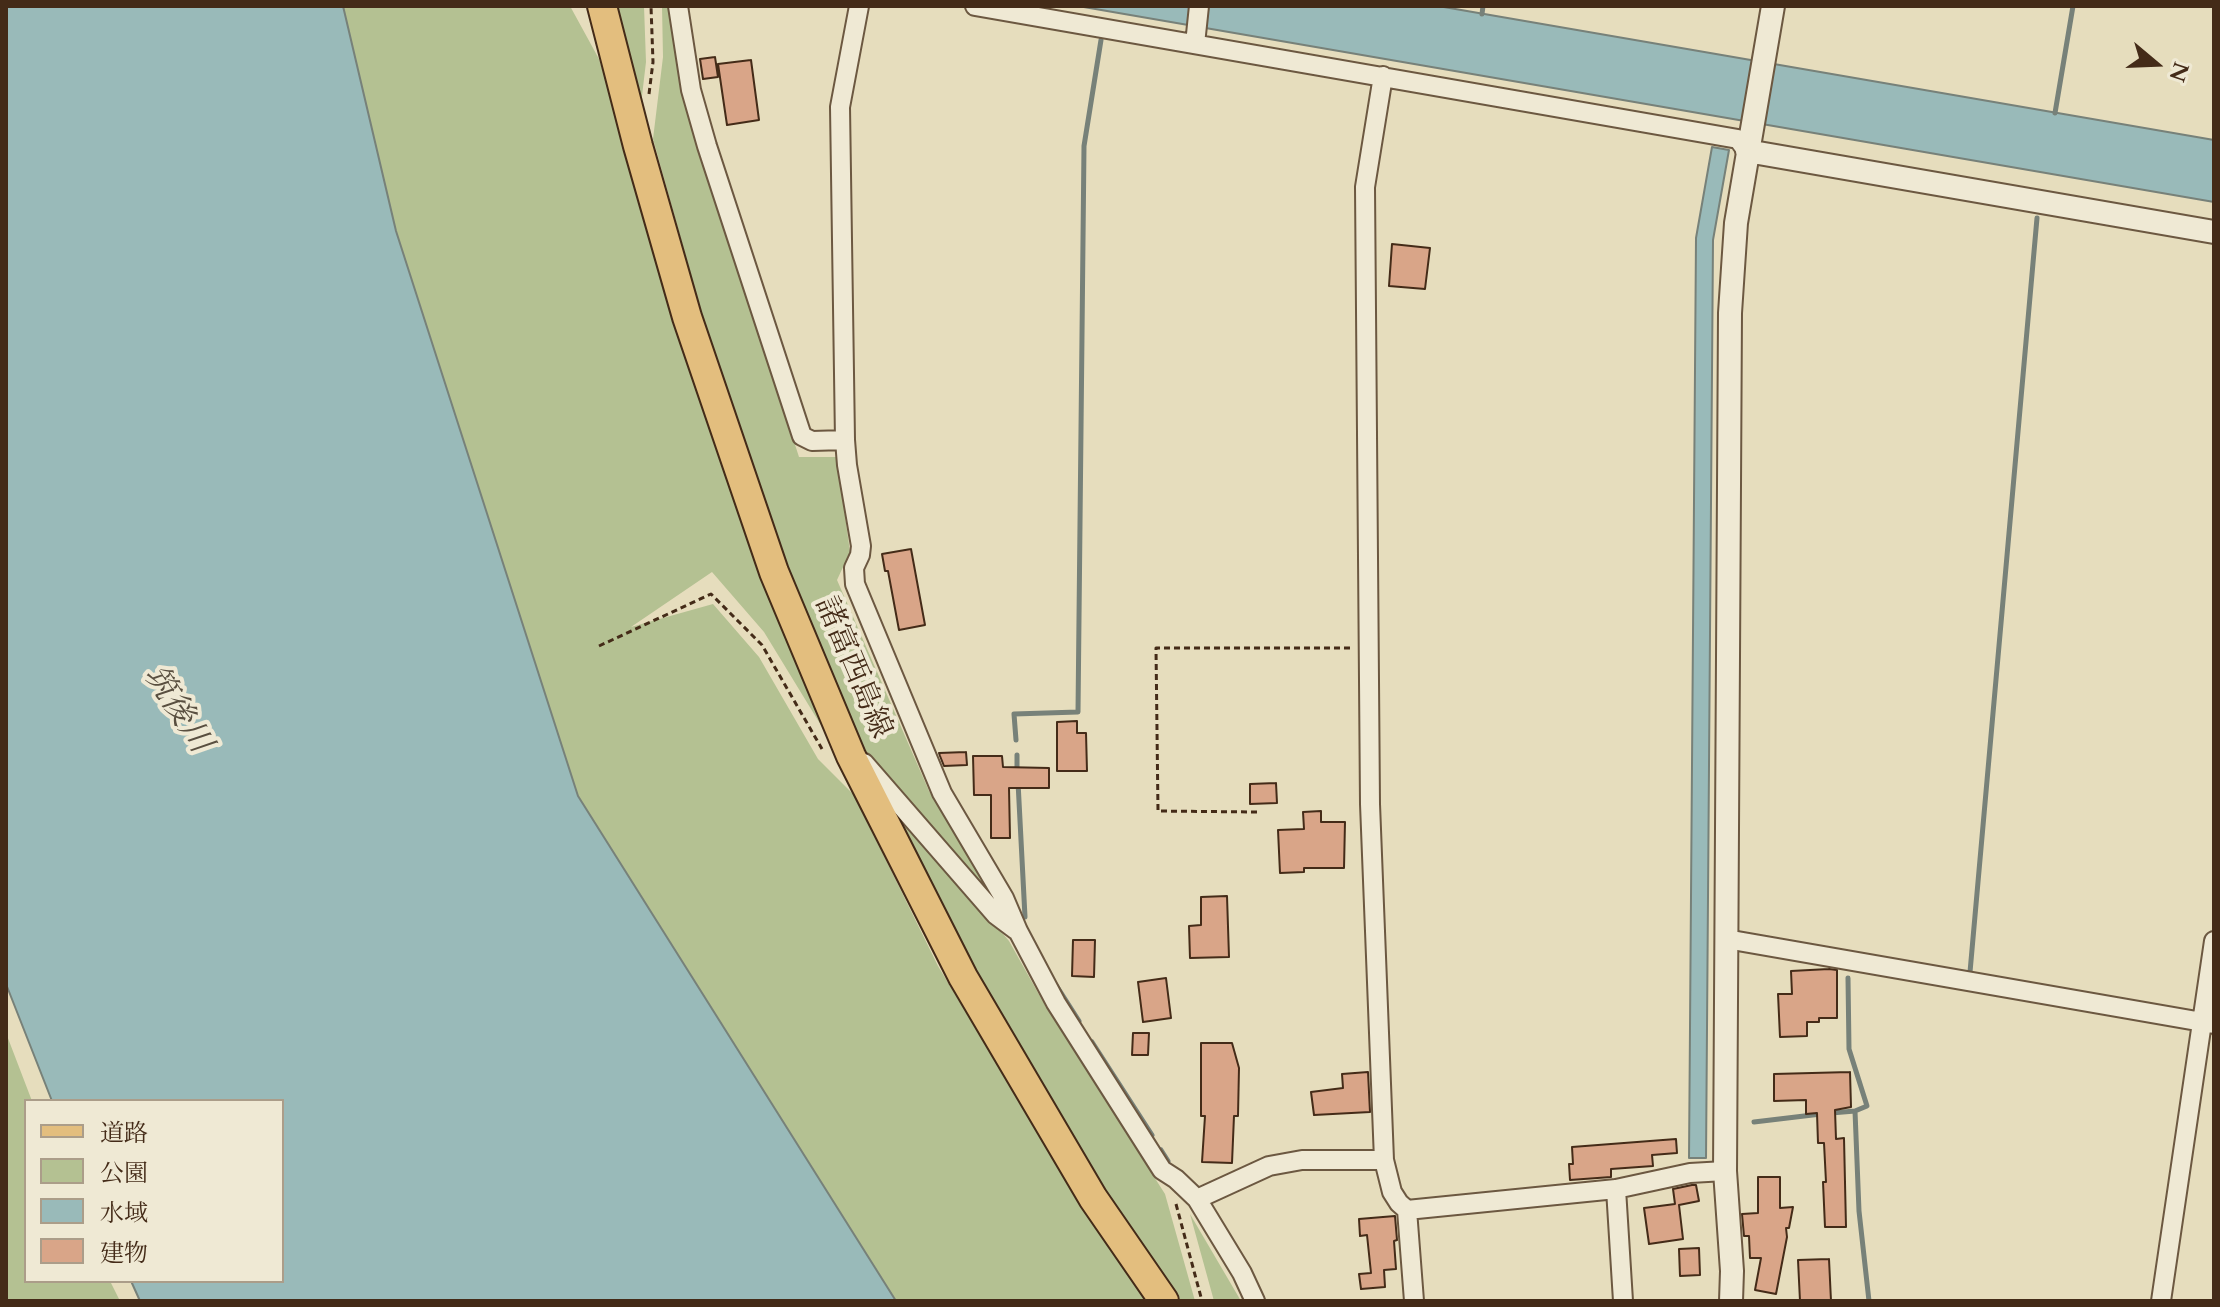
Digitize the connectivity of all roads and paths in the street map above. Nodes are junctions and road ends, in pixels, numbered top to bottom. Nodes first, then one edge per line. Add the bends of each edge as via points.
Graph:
1 (602, 6) edge
2 (651, 6) edge
3 (678, 6) edge
4 (859, 6) edge
5 (975, 6) edge
6 (1199, 6) edge
7 (1773, 6) edge
8 (1195, 37) junction
9 (1383, 76) junction
10 (648, 104) dead end
11 (1747, 151) junction
12 (2214, 232) edge
13 (845, 440) junction
14 (599, 646) dead end
15 (1368, 648) junction
16 (851, 756) junction
17 (1257, 812) dead end
18 (1018, 931) junction
19 (1726, 939) junction
20 (2214, 941) edge
21 (2208, 1023) edge
22 (1384, 1160) junction
23 (1725, 1171) junction
24 (1176, 1179) junction
25 (1616, 1189) junction
26 (1197, 1199) junction
27 (1407, 1210) junction
28 (1164, 1301) edge
29 (1202, 1301) edge
30 (1255, 1301) edge
31 (1414, 1301) edge
32 (1623, 1301) edge
33 (1731, 1301) edge
34 (2161, 1301) edge

1 - 16 main road, 諸富西島線 via 687,317 774,572
2 - 10 path
3 - 13 street via 691,90 707,146 802,436 812,441
4 - 13 street via 840,107
5 - 8 street
6 - 8 street
7 - 11 street
8 - 9 street
9 - 11 street via 1738,139
9 - 15 street via 1365,187
11 - 12 street
11 - 19 street via 1730,313
13 - 18 street via 861,546 855,584 942,793
14 - 16 path via 711,594 762,645 820,747 838,762
15 - 17 path via 1156,648 1158,811
15 - 22 street
16 - 18 street via 860,758 996,915
16 - 28 main road, 諸富西島線 via 963,977 1093,1198
18 - 24 street via 1056,1003 1154,1158
19 - 21 street
19 - 23 street
20 - 21 street
21 - 34 street
22 - 26 street via 1302,1160 1269,1166
22 - 27 street via 1392,1192
23 - 25 street
23 - 33 street
24 - 26 street
24 - 29 path via 1174,1198
25 - 27 street
25 - 32 street
26 - 30 street
27 - 31 street

